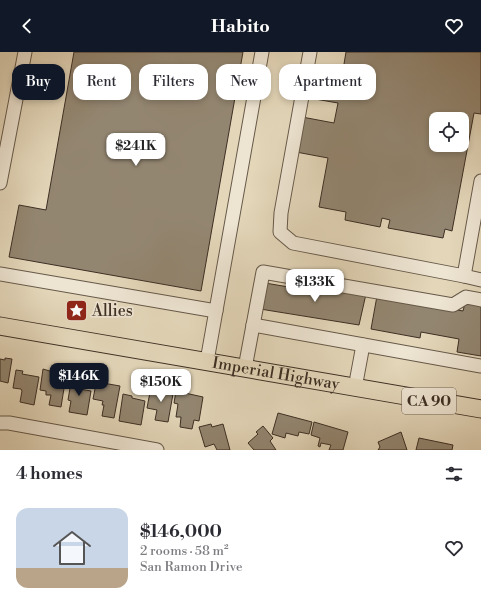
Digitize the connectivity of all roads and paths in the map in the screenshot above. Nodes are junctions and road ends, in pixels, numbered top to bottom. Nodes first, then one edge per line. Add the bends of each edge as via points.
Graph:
1 (25, 52) edge
2 (262, 52) edge
3 (310, 52) edge
4 (481, 181) edge
5 (0, 183) edge
6 (0, 274) edge
7 (464, 276) junction
8 (481, 280) edge
9 (481, 300) edge
10 (216, 312) junction
11 (253, 325) junction
12 (0, 326) edge
13 (363, 345) junction
14 (207, 362) junction
15 (481, 366) edge
16 (245, 368) junction
17 (355, 388) junction
18 (481, 410) edge
19 (0, 423) edge
20 (157, 450) edge

1 - 5 street
2 - 10 street
3 - 7 street via 281,213 280,232 292,243
4 - 7 street
6 - 10 street
7 - 8 street
9 - 11 street via 466,297 453,305 263,272
10 - 14 street
11 - 13 street
11 - 16 street
12 - 14 main road, Imperial Highway / CA 90
13 - 15 street
13 - 17 street
14 - 16 main road, Imperial Highway / CA 90
16 - 17 main road, Imperial Highway / CA 90
17 - 18 main road, Imperial Highway / CA 90
19 - 20 street

